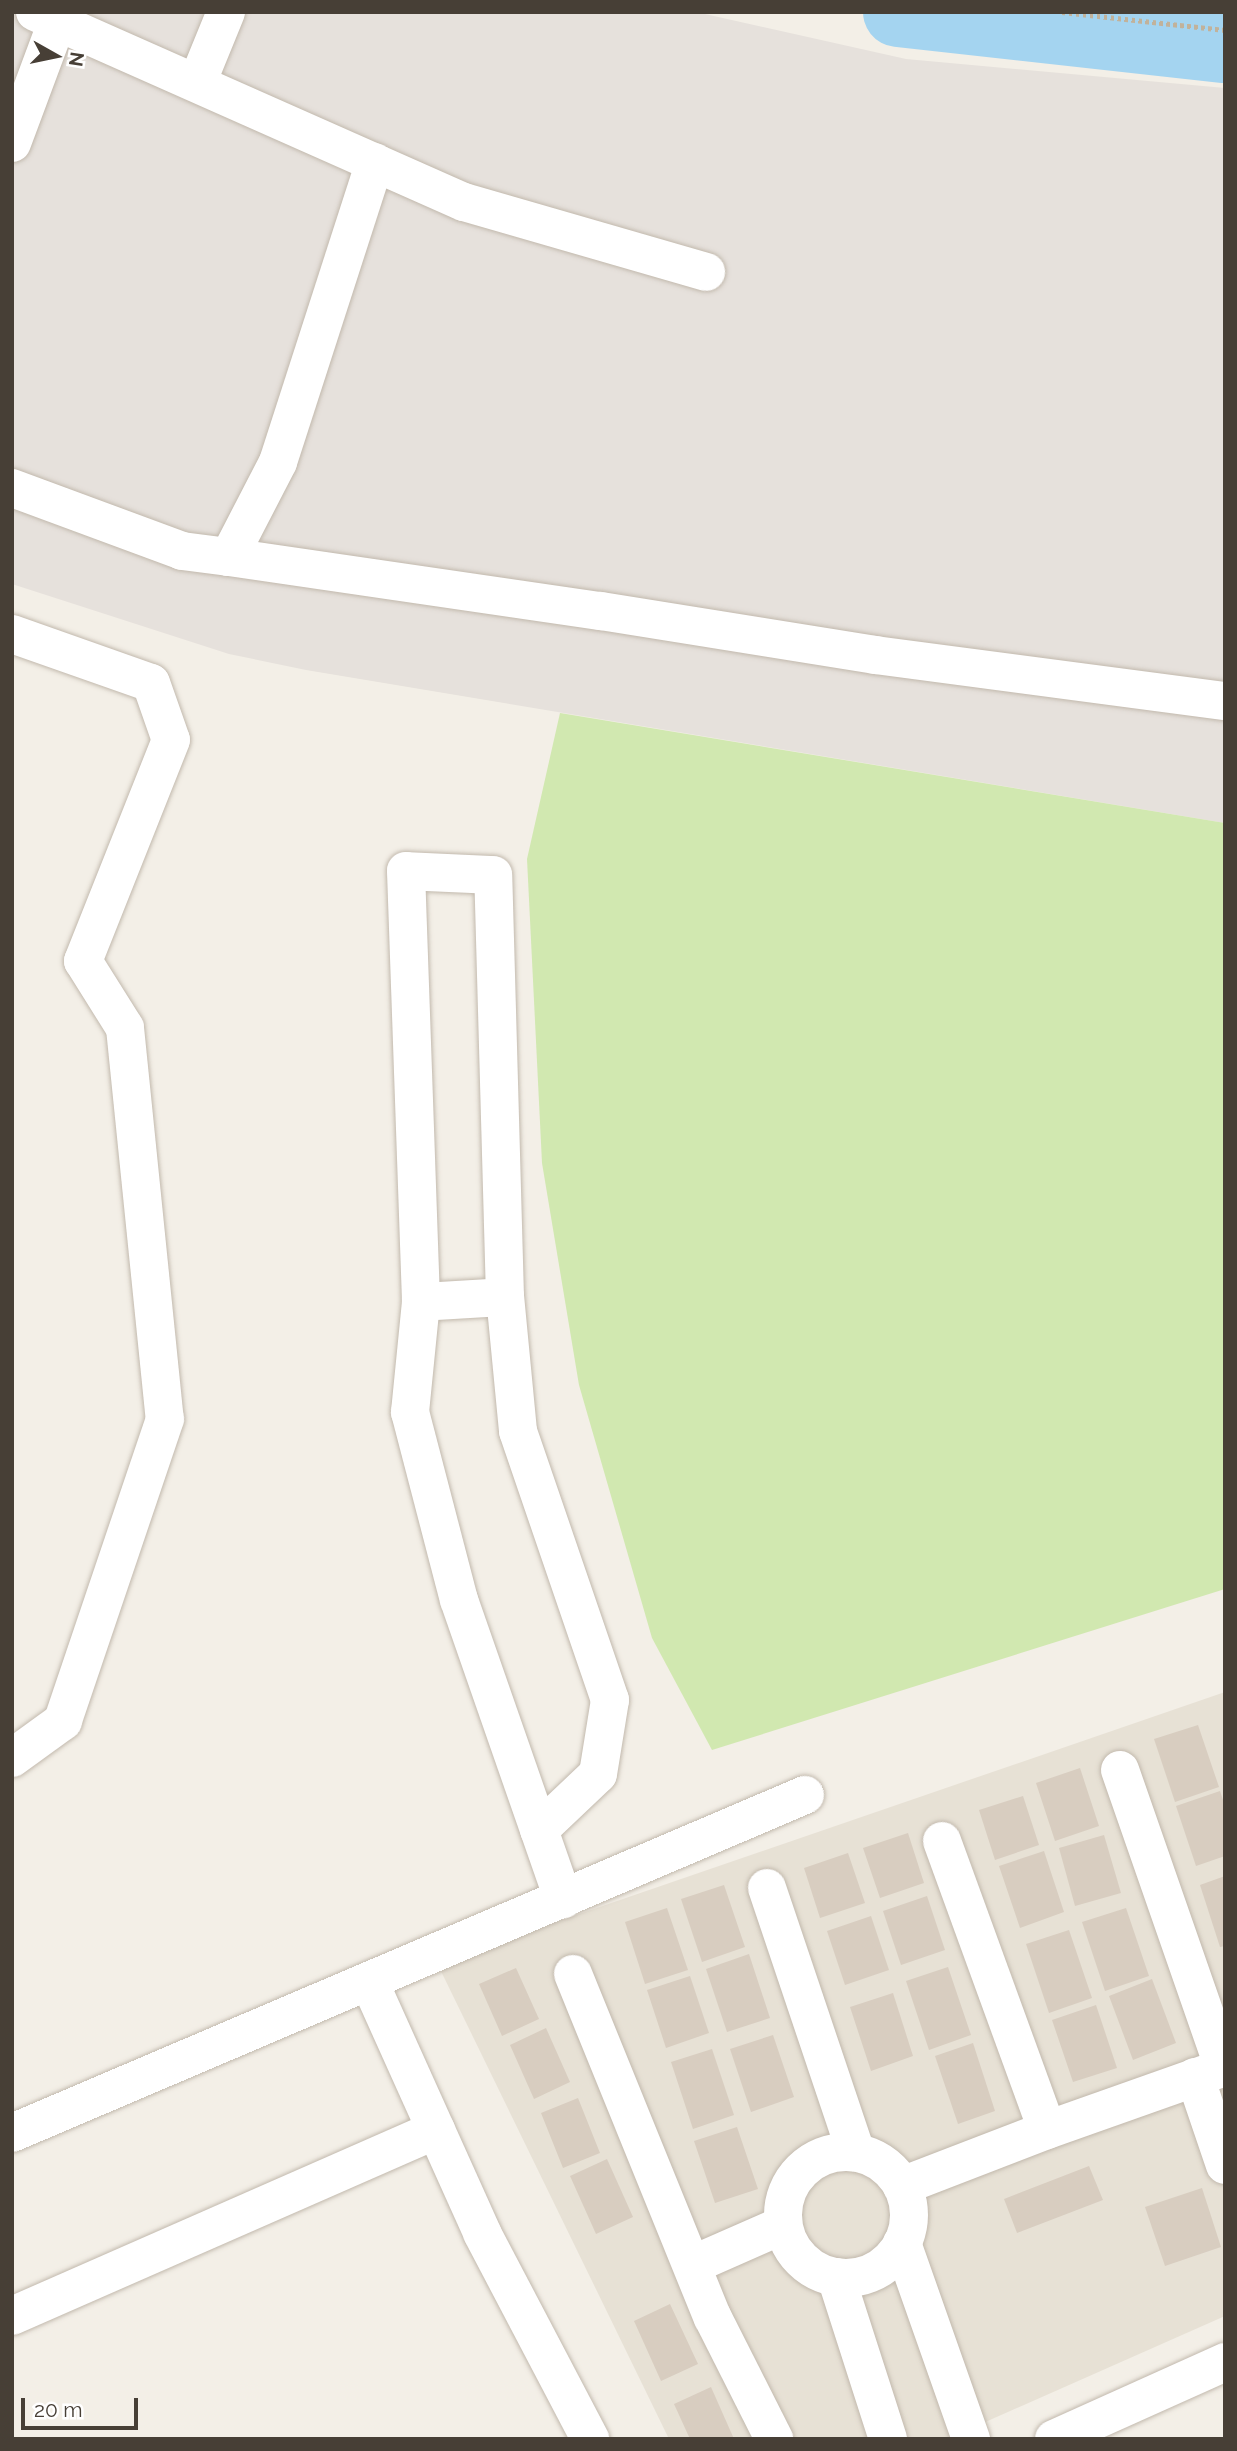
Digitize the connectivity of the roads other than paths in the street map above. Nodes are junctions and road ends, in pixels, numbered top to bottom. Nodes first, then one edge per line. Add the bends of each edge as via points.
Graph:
1 (226, 12) edge
2 (46, 17) edge
3 (197, 83) junction
4 (12, 143) edge
5 (374, 162) junction
6 (706, 272) dead end
7 (12, 488) edge
8 (229, 557) junction
9 (12, 634) edge
10 (1225, 701) edge
11 (505, 1297) junction
12 (421, 1302) junction
13 (12, 1758) edge
14 (1120, 1770) dead end
15 (804, 1796) dead end
16 (539, 1830) junction
17 (942, 1842) dead end
18 (767, 1888) dead end
19 (563, 1899) junction
20 (573, 1974) dead end
21 (369, 1981) junction
22 (1215, 2071) edge
23 (436, 2130) junction
24 (1047, 2130) junction
25 (12, 2133) edge
26 (856, 2152) junction
27 (1225, 2165) edge
28 (902, 2186) junction
29 (783, 2225) junction
30 (902, 2243) junction
31 (692, 2265) junction
32 (836, 2277) junction
33 (12, 2316) edge
34 (1225, 2362) edge
35 (590, 2439) edge
36 (774, 2439) edge
37 (888, 2439) edge
38 (971, 2439) edge
39 (1054, 2439) edge

1 - 3 street
2 - 3 street
2 - 4 street
3 - 5 street
5 - 6 street via 464,202
5 - 8 street via 278,462
7 - 8 street via 182,551
8 - 10 street via 876,655
9 - 13 street via 151,683 171,740 83,961 125,1028 165,1419 63,1721
11 - 12 street
11 - 12 street via 493,875 406,872
11 - 16 street via 518,1431 610,1700 598,1774
12 - 16 street via 410,1412 459,1600
14 - 22 street
15 - 19 street
16 - 19 street
17 - 24 street
18 - 26 street
19 - 21 street
20 - 31 street
21 - 23 street
21 - 25 street
22 - 24 street
22 - 27 street
23 - 33 street
23 - 35 street via 482,2233
24 - 28 street
26 - 28 street via 874,2158
26 - 29 street via 817,2158 801,2171 783,2205
28 - 30 street via 908,2215
29 - 31 street
29 - 32 street via 802,2260
30 - 32 street via 875,2271
30 - 38 street
31 - 36 street via 713,2318
32 - 37 street
34 - 39 street

